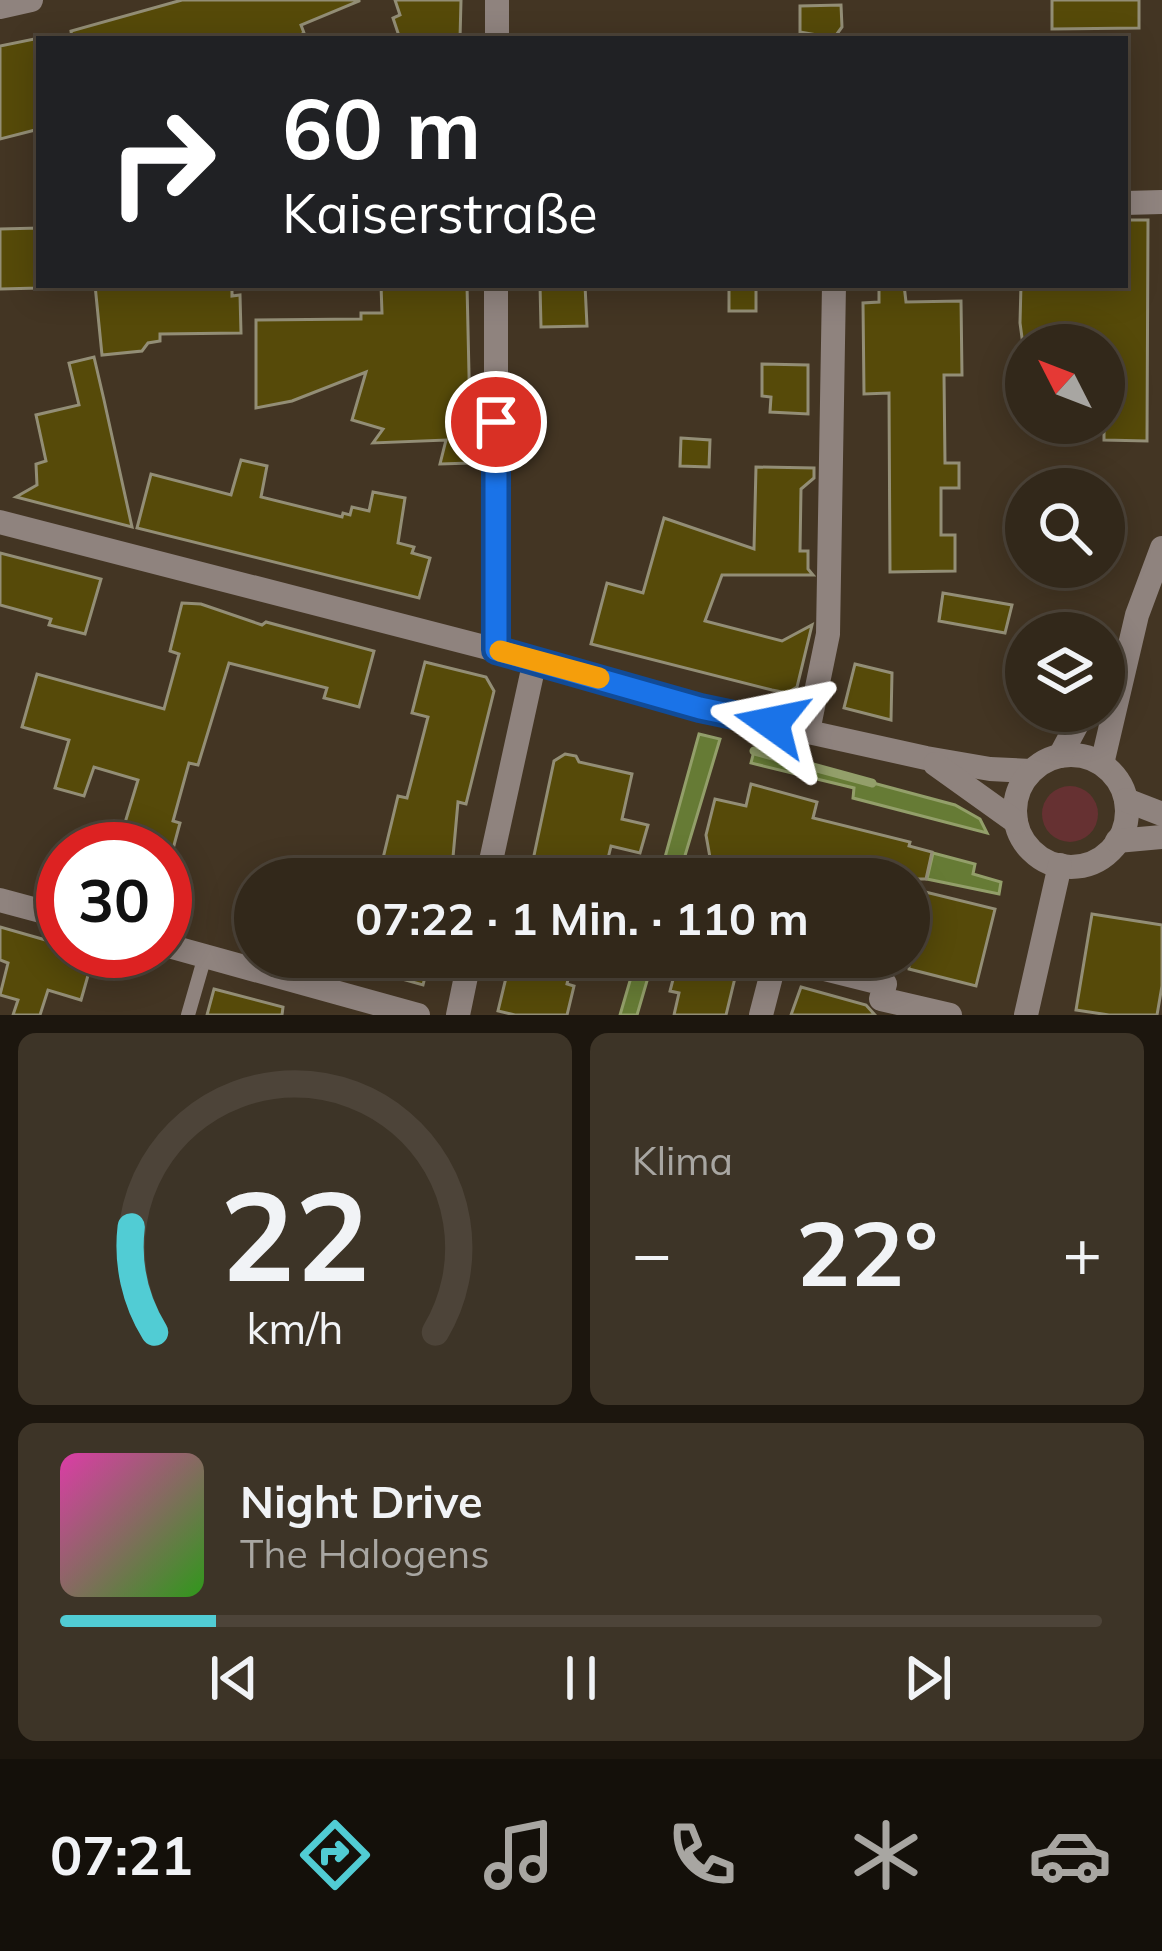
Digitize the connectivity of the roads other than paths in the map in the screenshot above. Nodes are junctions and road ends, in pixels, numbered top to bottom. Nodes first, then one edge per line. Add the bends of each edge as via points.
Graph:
1 (31, 0) edge
2 (497, 0) edge
3 (0, 7) edge
4 (497, 36) edge
5 (1162, 202) edge
6 (1128, 203) edge
7 (496, 288) edge
8 (834, 288) edge
9 (0, 523) edge
10 (1162, 548) edge
11 (1137, 615) junction
12 (1125, 637) edge
13 (496, 650) junction
14 (535, 660) junction
15 (808, 730) junction
16 (1073, 732) edge
17 (1060, 756) junction
18 (926, 758) junction
19 (1102, 764) junction
20 (1031, 771) junction
21 (1126, 800) junction
22 (1162, 814) edge
23 (1016, 822) junction
24 (1162, 838) edge
25 (1117, 842) junction
26 (493, 858) edge
27 (1060, 865) junction
28 (0, 900) edge
29 (36, 910) edge
30 (192, 952) edge
31 (206, 956) junction
32 (466, 978) edge
33 (771, 978) edge
34 (861, 978) edge
35 (188, 1015) edge
36 (418, 1015) edge
37 (458, 1015) edge
38 (761, 1015) edge
39 (950, 1015) edge
40 (1026, 1015) edge

1 - 3 street
2 - 4 street
5 - 6 street
7 - 13 street
8 - 15 street via 828,634
9 - 13 street
10 - 11 street
11 - 12 street
11 - 19 street
13 - 14 street
14 - 15 street
14 - 26 street
15 - 18 street
16 - 17 street
17 - 19 street
17 - 20 street
18 - 20 street
18 - 23 street
19 - 21 street
20 - 23 street via 1016,800
21 - 22 street
21 - 25 street
23 - 27 street via 1031,850
24 - 25 street
25 - 27 street via 1092,862
27 - 40 street
28 - 29 street
30 - 31 street
31 - 35 lane
31 - 36 street
32 - 37 street
33 - 38 street
34 - 39 street via 885,984 881,999

